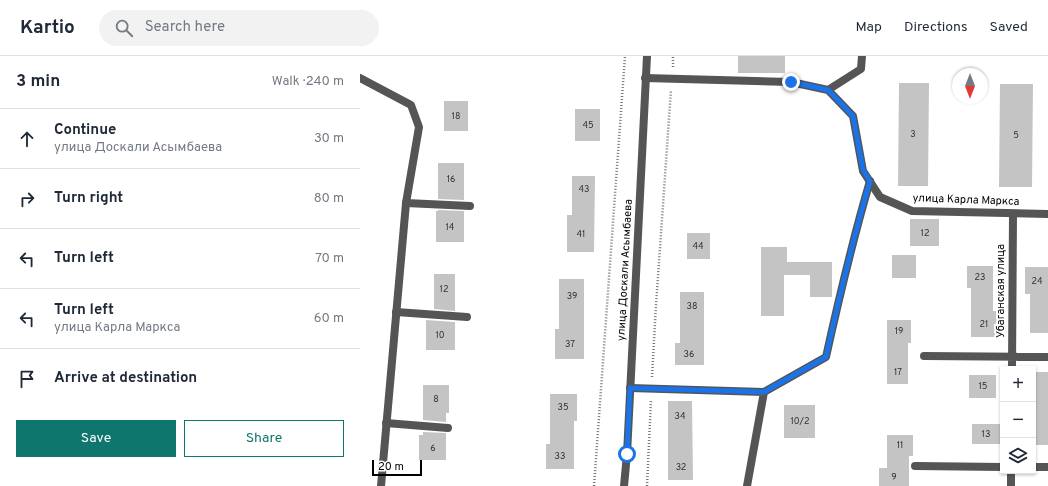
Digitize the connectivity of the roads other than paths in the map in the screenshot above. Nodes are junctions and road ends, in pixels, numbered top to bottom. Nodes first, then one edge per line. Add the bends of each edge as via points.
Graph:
1 (647, 56) edge
2 (862, 56) edge
3 (360, 78) edge
4 (645, 78) junction
5 (828, 90) junction
6 (870, 181) junction
7 (406, 203) junction
8 (470, 206) dead end
9 (1013, 214) junction
10 (1048, 214) edge
11 (396, 312) junction
12 (467, 317) dead end
13 (924, 356) dead end
14 (1012, 357) junction
15 (1048, 357) edge
16 (1012, 366) edge
17 (630, 388) junction
18 (764, 392) junction
19 (386, 423) junction
20 (448, 428) dead end
21 (915, 466) dead end
22 (1000, 467) edge
23 (1036, 467) edge
24 (1048, 467) edge
25 (1011, 474) edge
26 (381, 486) edge
27 (624, 486) edge
28 (748, 486) edge
29 (1011, 486) edge

1 - 4 street, улица Доскали Асымбаева
2 - 5 street via 861,69
3 - 7 street via 411,105 419,127
4 - 5 street via 791,82
4 - 17 street, улица Доскали Асымбаева
5 - 6 street, улица Карла Маркса via 853,116 863,170
6 - 9 street, улица Карла Маркса via 880,197 912,211
6 - 18 street via 826,357
7 - 8 street
7 - 11 street
9 - 10 street, улица Карла Маркса
9 - 14 street, Убаганская улица
11 - 12 street
11 - 19 street
13 - 14 street
14 - 15 street
14 - 16 street, Убаганская улица
17 - 18 street
17 - 27 street, улица Доскали Асымбаева
18 - 28 street
19 - 20 street
19 - 26 street
21 - 22 street
23 - 24 street
25 - 29 street

